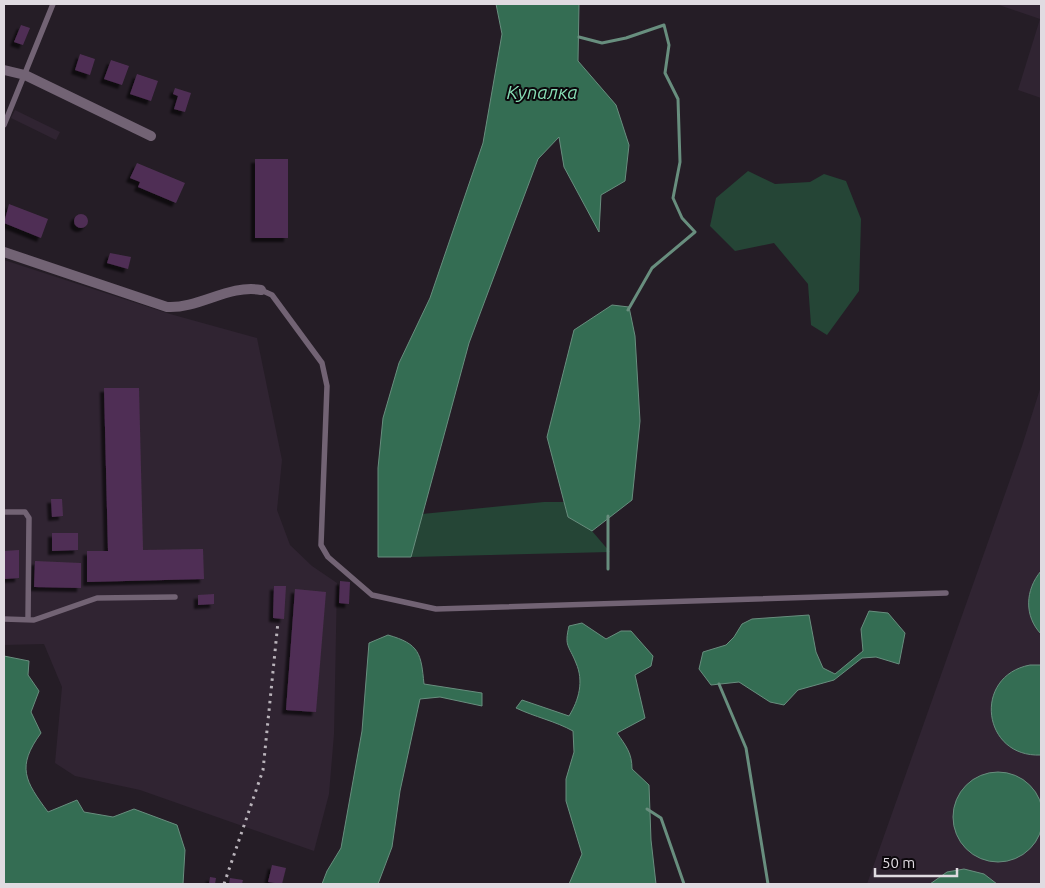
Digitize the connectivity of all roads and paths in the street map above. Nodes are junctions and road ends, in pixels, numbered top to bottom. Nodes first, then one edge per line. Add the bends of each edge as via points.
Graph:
1 (53, 4) edge
2 (4, 70) edge
3 (25, 75) junction
4 (4, 126) edge
5 (151, 136) dead end
6 (4, 252) edge
7 (261, 290) joint
8 (4, 512) edge
9 (946, 594) dead end
10 (175, 597) dead end
11 (4, 619) edge
12 (28, 620) junction

1 - 3 lane
2 - 3 street
3 - 4 lane
3 - 5 street
6 - 7 street via 167,306 178,307 244,288
7 - 9 lane via 272,295 322,363 327,386 321,545 328,557 372,595 436,609
8 - 12 lane via 25,512 29,518
10 - 12 lane via 97,598
11 - 12 lane

